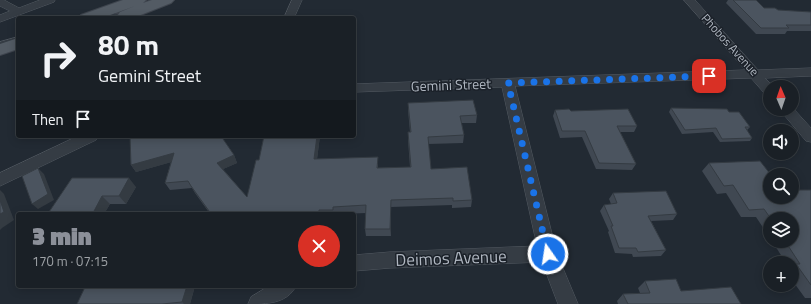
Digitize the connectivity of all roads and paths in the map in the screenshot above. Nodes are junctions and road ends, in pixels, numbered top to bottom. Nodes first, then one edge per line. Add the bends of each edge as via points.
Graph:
1 (50, 0) edge
2 (138, 0) edge
3 (166, 0) edge
4 (172, 0) edge
5 (297, 0) edge
6 (689, 0) edge
7 (0, 2) edge
8 (17, 12) junction
9 (112, 16) edge
10 (147, 16) edge
11 (290, 16) edge
12 (0, 19) edge
13 (16, 40) edge
14 (0, 44) edge
15 (16, 44) edge
16 (0, 50) edge
17 (16, 57) edge
18 (0, 62) edge
19 (811, 72) edge
20 (755, 74) junction
21 (508, 83) junction
22 (763, 83) edge
23 (356, 88) edge
24 (792, 116) edge
25 (87, 138) edge
26 (811, 138) edge
27 (0, 180) edge
28 (548, 254) junction
29 (356, 263) edge
30 (283, 288) edge
31 (258, 304) edge
32 (568, 304) edge

1 - 8 street
2 - 9 main road
3 - 9 main road
4 - 10 main road
5 - 11 street
6 - 20 street, Phobos Avenue
7 - 8 street
8 - 12 street
13 - 14 lane
15 - 16 main road
17 - 18 main road
19 - 20 street, Gemini Street
20 - 21 street, Gemini Street
20 - 22 street, Phobos Avenue
21 - 23 street, Gemini Street
21 - 28 street
24 - 26 street
25 - 27 street
28 - 29 street, Deimos Avenue
28 - 32 street
30 - 31 street

